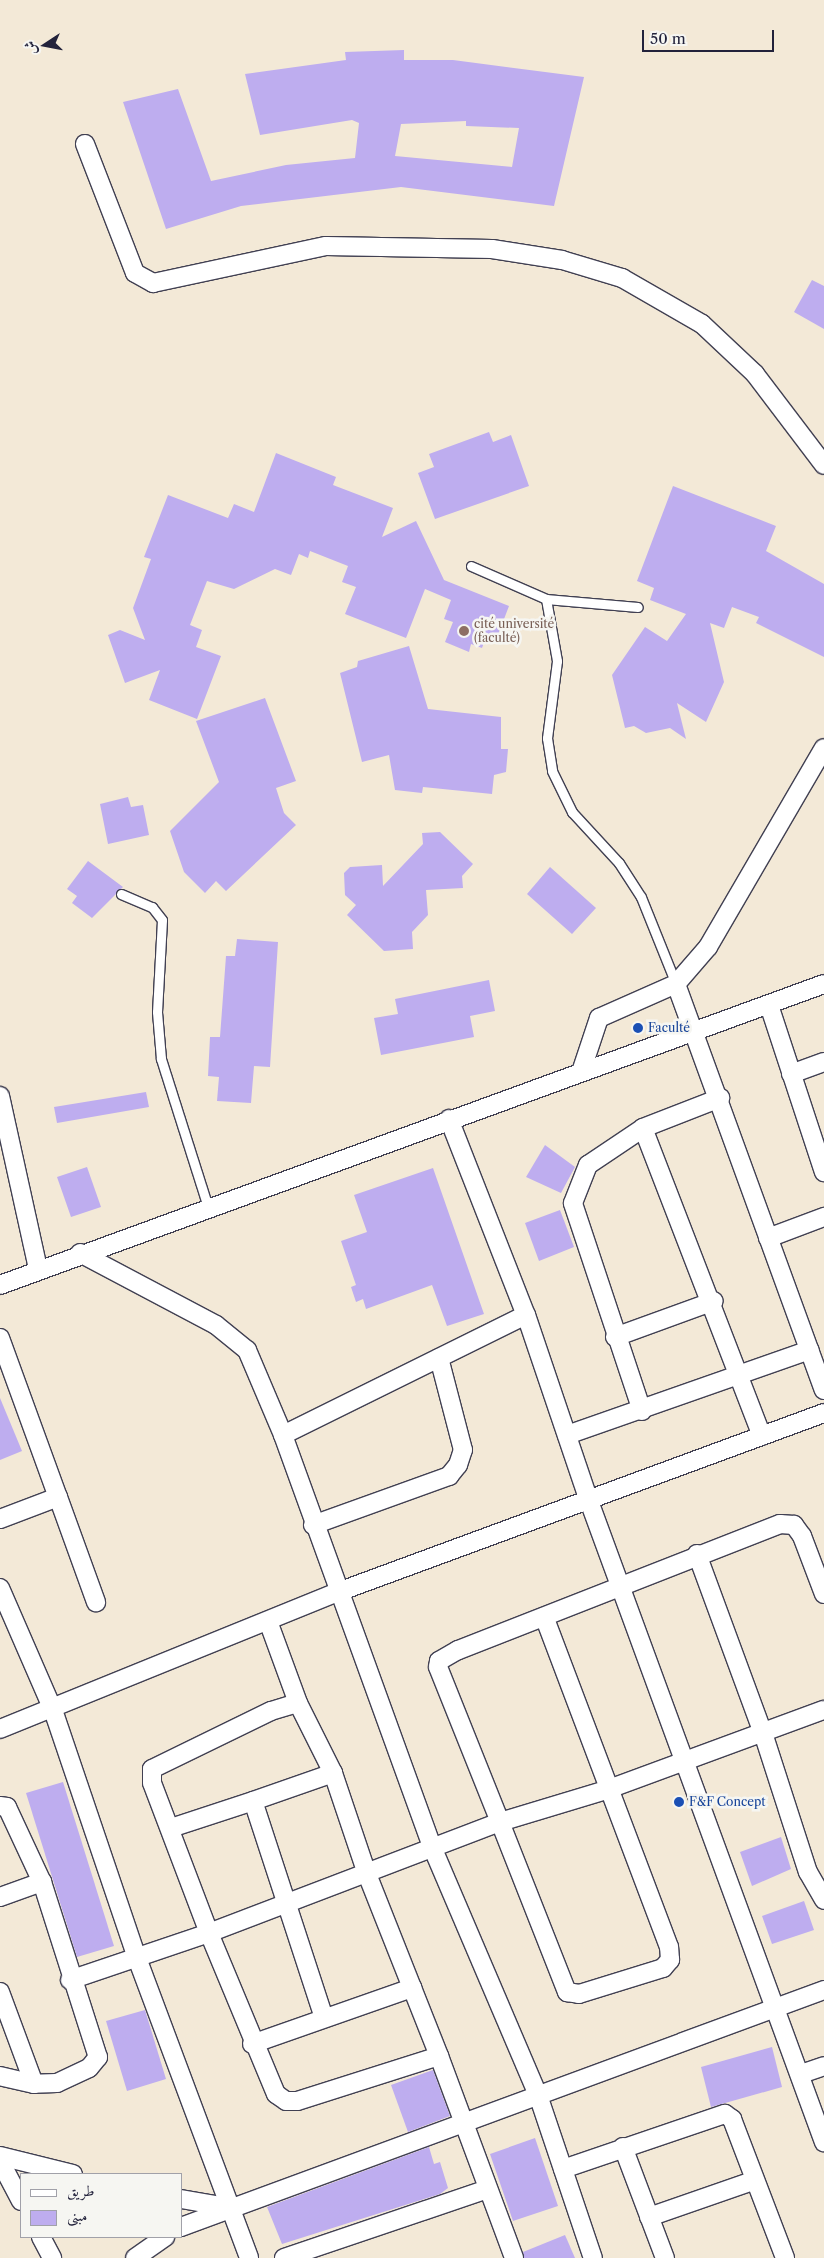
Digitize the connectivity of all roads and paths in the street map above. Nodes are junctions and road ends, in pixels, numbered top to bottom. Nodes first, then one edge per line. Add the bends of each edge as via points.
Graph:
1 (85, 144) dead end
2 (824, 465) edge
3 (471, 566) dead end
4 (546, 599) junction
5 (638, 607) dead end
6 (824, 748) edge
7 (121, 894) dead end
8 (676, 984) junction
9 (824, 984) edge
10 (769, 1004) junction
11 (696, 1029) junction
12 (824, 1062) edge
13 (582, 1069) junction
14 (791, 1074) junction
15 (0, 1096) edge
16 (720, 1098) junction
17 (449, 1120) junction
18 (644, 1128) junction
19 (820, 1148) edge
20 (824, 1172) edge
21 (209, 1210) junction
22 (824, 1217) edge
23 (768, 1238) junction
24 (80, 1253) junction
25 (38, 1270) junction
26 (0, 1285) edge
27 (714, 1301) junction
28 (526, 1315) junction
29 (615, 1337) junction
30 (0, 1338) edge
31 (816, 1356) edge
32 (439, 1358) junction
33 (741, 1377) junction
34 (824, 1390) edge
35 (642, 1411) junction
36 (824, 1413) edge
37 (283, 1435) junction
38 (567, 1435) junction
39 (762, 1436) junction
40 (58, 1497) junction
41 (589, 1501) junction
42 (0, 1519) edge
43 (313, 1525) junction
44 (697, 1554) junction
45 (622, 1583) junction
46 (0, 1588) edge
47 (338, 1592) junction
48 (824, 1594) edge
49 (96, 1602) dead end
50 (544, 1617) junction
51 (268, 1621) junction
52 (298, 1703) junction
53 (53, 1710) junction
54 (824, 1710) edge
55 (0, 1729) edge
56 (763, 1733) junction
57 (685, 1762) junction
58 (333, 1774) junction
59 (606, 1790) junction
60 (253, 1801) junction
61 (0, 1806) edge
62 (500, 1822) junction
63 (170, 1828) junction
64 (433, 1849) junction
65 (367, 1874) junction
66 (42, 1882) junction
67 (0, 1897) edge
68 (824, 1900) edge
69 (289, 1903) junction
70 (209, 1933) junction
71 (136, 1958) junction
72 (70, 1980) junction
73 (412, 1988) junction
74 (824, 1990) edge
75 (0, 1992) edge
76 (778, 2007) junction
77 (324, 2018) junction
78 (252, 2044) junction
79 (439, 2056) junction
80 (824, 2066) edge
81 (801, 2074) junction
82 (0, 2076) edge
83 (34, 2084) junction
84 (538, 2098) junction
85 (465, 2124) junction
86 (824, 2142) edge
87 (623, 2148) junction
88 (0, 2156) edge
89 (0, 2161) edge
90 (563, 2169) junction
91 (69, 2173) edge
92 (755, 2180) junction
93 (488, 2189) junction
94 (20, 2198) edge
95 (182, 2199) edge
96 (234, 2208) junction
97 (650, 2217) junction
98 (182, 2227) edge
99 (42, 2238) edge
100 (164, 2238) edge
101 (52, 2258) edge
102 (135, 2258) edge
103 (249, 2258) edge
104 (284, 2258) edge
105 (514, 2258) edge
106 (593, 2258) edge
107 (665, 2258) edge
108 (784, 2258) edge

1 - 2 street via 135,273 153,283 326,246 492,249 562,260 622,278 702,324 754,374
3 - 4 lane
4 - 5 lane
4 - 8 lane via 557,661 547,738 554,779 572,812 630,879 651,916
6 - 8 street via 708,947
7 - 21 lane via 152,907 162,920 157,1012 161,1059
8 - 11 street
8 - 13 street via 599,1018
9 - 10 street
10 - 11 street
10 - 14 street
11 - 13 street
11 - 16 street
12 - 14 street
13 - 17 street
14 - 19 street
15 - 25 street
16 - 18 street
16 - 23 street
17 - 21 street
17 - 28 street
18 - 27 street
18 - 29 street via 588,1165 572,1203
19 - 20 street
21 - 24 street
22 - 23 street
23 - 31 street
24 - 25 street
24 - 37 street via 233,1336 253,1362
25 - 26 street
27 - 29 street
27 - 33 street
28 - 32 street
28 - 38 street
29 - 35 street
30 - 40 street
31 - 33 street
31 - 34 street
32 - 37 street
32 - 43 street via 463,1450 458,1465 449,1476
33 - 35 street
33 - 39 street
35 - 38 street
36 - 39 street
37 - 43 street
38 - 41 street
39 - 41 street
40 - 42 street
40 - 49 street
41 - 45 street
41 - 47 street
43 - 47 street
44 - 45 street
44 - 48 street via 788,1523 802,1536
44 - 56 street
45 - 50 street
45 - 57 street
46 - 53 street
47 - 51 street
47 - 64 street
50 - 59 street
50 - 62 street via 458,1650 439,1661 438,1667
51 - 52 street
51 - 53 street
52 - 58 street
52 - 63 street via 271,1711 152,1769 151,1779
53 - 55 street
53 - 71 street
54 - 56 street
56 - 57 street
56 - 68 street via 808,1872
57 - 59 street
57 - 76 street
58 - 60 street
58 - 65 street
59 - 62 street
59 - 62 street via 669,1947 670,1960 663,1968 579,1994 567,1992 562,1983
60 - 63 street
60 - 69 street
61 - 66 street via 7,1807
62 - 64 street
63 - 70 street
64 - 65 street
64 - 84 street
65 - 69 street
65 - 73 street
66 - 67 street
66 - 72 street
69 - 70 street
69 - 77 street
70 - 71 street
70 - 78 street
71 - 72 street
71 - 96 street
72 - 83 street via 98,2057 90,2068 57,2083
73 - 77 street
73 - 79 street
74 - 76 street
75 - 83 street
76 - 81 street
76 - 84 street
77 - 78 street
78 - 79 street via 276,2094 286,2101 317,2096
79 - 85 street
80 - 81 street
81 - 86 street
82 - 83 street
84 - 85 street
84 - 90 street
85 - 93 street
85 - 96 street
87 - 90 street
87 - 92 street via 725,2114 732,2120
87 - 97 street
88 - 91 street
89 - 94 street
90 - 106 street
92 - 97 street
92 - 108 street
93 - 104 street
93 - 105 street
95 - 96 street
96 - 98 street
96 - 103 street
97 - 107 street
99 - 101 street
100 - 102 street

